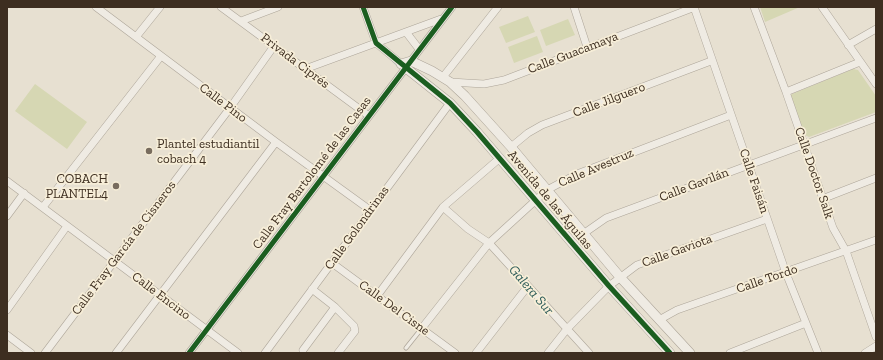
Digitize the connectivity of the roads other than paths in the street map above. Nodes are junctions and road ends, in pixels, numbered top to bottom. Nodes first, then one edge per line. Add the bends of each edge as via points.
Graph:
1 (96, 7) edge
2 (160, 7) edge
3 (221, 7) edge
4 (278, 7) edge
5 (363, 7) edge
6 (452, 7) edge
7 (498, 7) edge
8 (574, 7) edge
9 (694, 7) edge
10 (754, 7) edge
11 (822, 7) edge
12 (441, 19) junction
13 (241, 21) junction
14 (876, 29) edge
15 (406, 32) junction
16 (136, 37) junction
17 (376, 43) junction
18 (848, 45) junction
19 (274, 46) junction
20 (587, 47) junction
21 (419, 50) junction
22 (161, 56) junction
23 (711, 61) junction
24 (860, 62) junction
25 (406, 64) junction
26 (305, 69) junction
27 (446, 80) junction
28 (876, 84) edge
29 (786, 92) junction
30 (450, 103) junction
31 (230, 108) junction
32 (731, 115) junction
33 (369, 116) junction
34 (876, 118) edge
35 (276, 142) junction
36 (804, 144) junction
37 (511, 147) junction
38 (500, 158) junction
39 (748, 165) junction
40 (323, 176) junction
41 (876, 178) edge
42 (7, 181) edge
43 (547, 190) junction
44 (24, 193) junction
45 (822, 199) junction
46 (535, 200) junction
47 (43, 207) junction
48 (443, 207) junction
49 (370, 210) junction
50 (7, 216) edge
51 (767, 219) junction
52 (67, 226) junction
53 (583, 234) junction
54 (876, 240) edge
55 (489, 243) junction
56 (846, 251) junction
57 (114, 260) junction
58 (332, 263) junction
59 (786, 273) junction
60 (620, 277) junction
61 (528, 286) junction
62 (609, 286) junction
63 (312, 289) junction
64 (161, 295) junction
65 (377, 296) junction
66 (335, 307) junction
67 (7, 310) edge
68 (659, 320) junction
69 (806, 323) junction
70 (422, 328) junction
71 (567, 329) junction
72 (207, 330) junction
73 (7, 336) edge
74 (876, 337) edge
75 (876, 346) edge
76 (406, 348) dead end
77 (303, 350) dead end
78 (31, 353) edge
79 (45, 353) edge
80 (116, 353) edge
81 (190, 353) edge
82 (238, 353) edge
83 (265, 353) edge
84 (338, 353) edge
85 (455, 353) edge
86 (476, 353) edge
87 (548, 353) edge
88 (589, 353) edge
89 (670, 353) edge
90 (690, 353) edge
91 (730, 353) edge
92 (818, 353) edge
93 (865, 353) edge

1 - 16 street, Calle Pino
2 - 16 street
3 - 13 street, Privada Ciprés
4 - 13 street
5 - 17 street
6 - 12 street, Calle Fray Bartolomé de las Casas
7 - 27 street
8 - 20 street
9 - 20 street, Calle Guacamaya
9 - 23 street, Calle Faisán
10 - 29 street, Calle Doctor Salk
11 - 18 street
12 - 15 street
12 - 21 street, Calle Fray Bartolomé de las Casas
13 - 19 street, Privada Ciprés
14 - 18 street
15 - 17 street
15 - 21 street
16 - 22 street, Calle Pino
17 - 25 street
17 - 26 street
18 - 24 street
19 - 26 street, Privada Ciprés
19 - 31 street, Calle Fray García de Cisneros
20 - 27 street, Calle Guacamaya via 504,80 484,84
21 - 25 street, Calle Fray Bartolomé de las Casas
22 - 31 street, Calle Pino
22 - 47 street
23 - 32 street, Calle Faisán
23 - 37 street, Calle Jilguero via 542,125
24 - 28 street
24 - 29 street
25 - 27 street, Avenida de las Águilas
25 - 30 street, Avenida de las Águilas
25 - 33 street, Calle Fray Bartolomé de las Casas
26 - 33 street, Privada Ciprés
27 - 37 street, Avenida de las Águilas via 465,96
29 - 36 street, Calle Doctor Salk
30 - 38 street, Avenida de las Águilas
30 - 49 street, Calle Golondrinas
31 - 35 street, Calle Pino
31 - 57 street, Calle Fray García de Cisneros
32 - 39 street, Calle Faisán
32 - 43 street, Calle Avestruz via 577,174
33 - 40 street, Calle Fray Bartolomé de las Casas
34 - 36 street, Calle Gavilán
35 - 40 street, Calle Pino
35 - 64 street
36 - 39 street, Calle Gavilán
36 - 45 street, Calle Doctor Salk
37 - 43 street, Avenida de las Águilas
38 - 46 street, Avenida de las Águilas
38 - 48 street
39 - 51 street, Calle Faisán
39 - 53 street, Calle Gavilán via 606,218
40 - 49 street, Calle Pino
40 - 72 street, Calle Fray Bartolomé de las Casas
41 - 45 street
42 - 44 street, Calle Encino
43 - 46 street, Calle Avestruz
43 - 53 street, Avenida de las Águilas
44 - 47 street, Calle Encino
44 - 50 street
45 - 56 street, Calle Doctor Salk via 833,228
46 - 55 street, Calle Avestruz
46 - 62 street, Avenida de las Águilas
47 - 52 street, Calle Encino
48 - 55 street
48 - 65 street
49 - 58 street, Calle Golondrinas
51 - 59 street, Calle Faisán
51 - 60 street, Calle Gaviota via 637,265
52 - 57 street, Calle Encino
52 - 67 street
53 - 60 street, Avenida de las Águilas
54 - 56 street, Calle Tordo
55 - 61 street
55 - 70 street, Calle Avestruz
56 - 59 street, Calle Tordo
56 - 74 street, Calle Doctor Salk
57 - 64 street, Calle Encino
57 - 79 street, Calle Fray García de Cisneros
58 - 63 street, Calle Golondrinas
58 - 65 street, Calle Del Cisne
59 - 68 street, Calle Tordo via 677,310
59 - 69 street, Calle Faisán
60 - 62 street, Calle Gaviota
60 - 68 street, Avenida de las Águilas
61 - 71 street
61 - 86 street
62 - 71 street, Calle Gaviota
62 - 89 street, Avenida de las Águilas
63 - 66 street
63 - 83 street, Calle Golondrinas
64 - 72 street, Calle Encino
64 - 80 street
65 - 70 street, Calle Del Cisne
66 - 77 street
66 - 84 street via 355,329
68 - 90 street, Avenida de las Águilas
69 - 91 street
69 - 92 street, Calle Faisán
70 - 76 lane, Calle Avestruz
70 - 85 street, Calle Del Cisne
71 - 87 street, Calle Gaviota
71 - 88 street
72 - 81 street, Calle Fray Bartolomé de las Casas
72 - 82 street, Calle Encino
73 - 78 street
75 - 93 street

